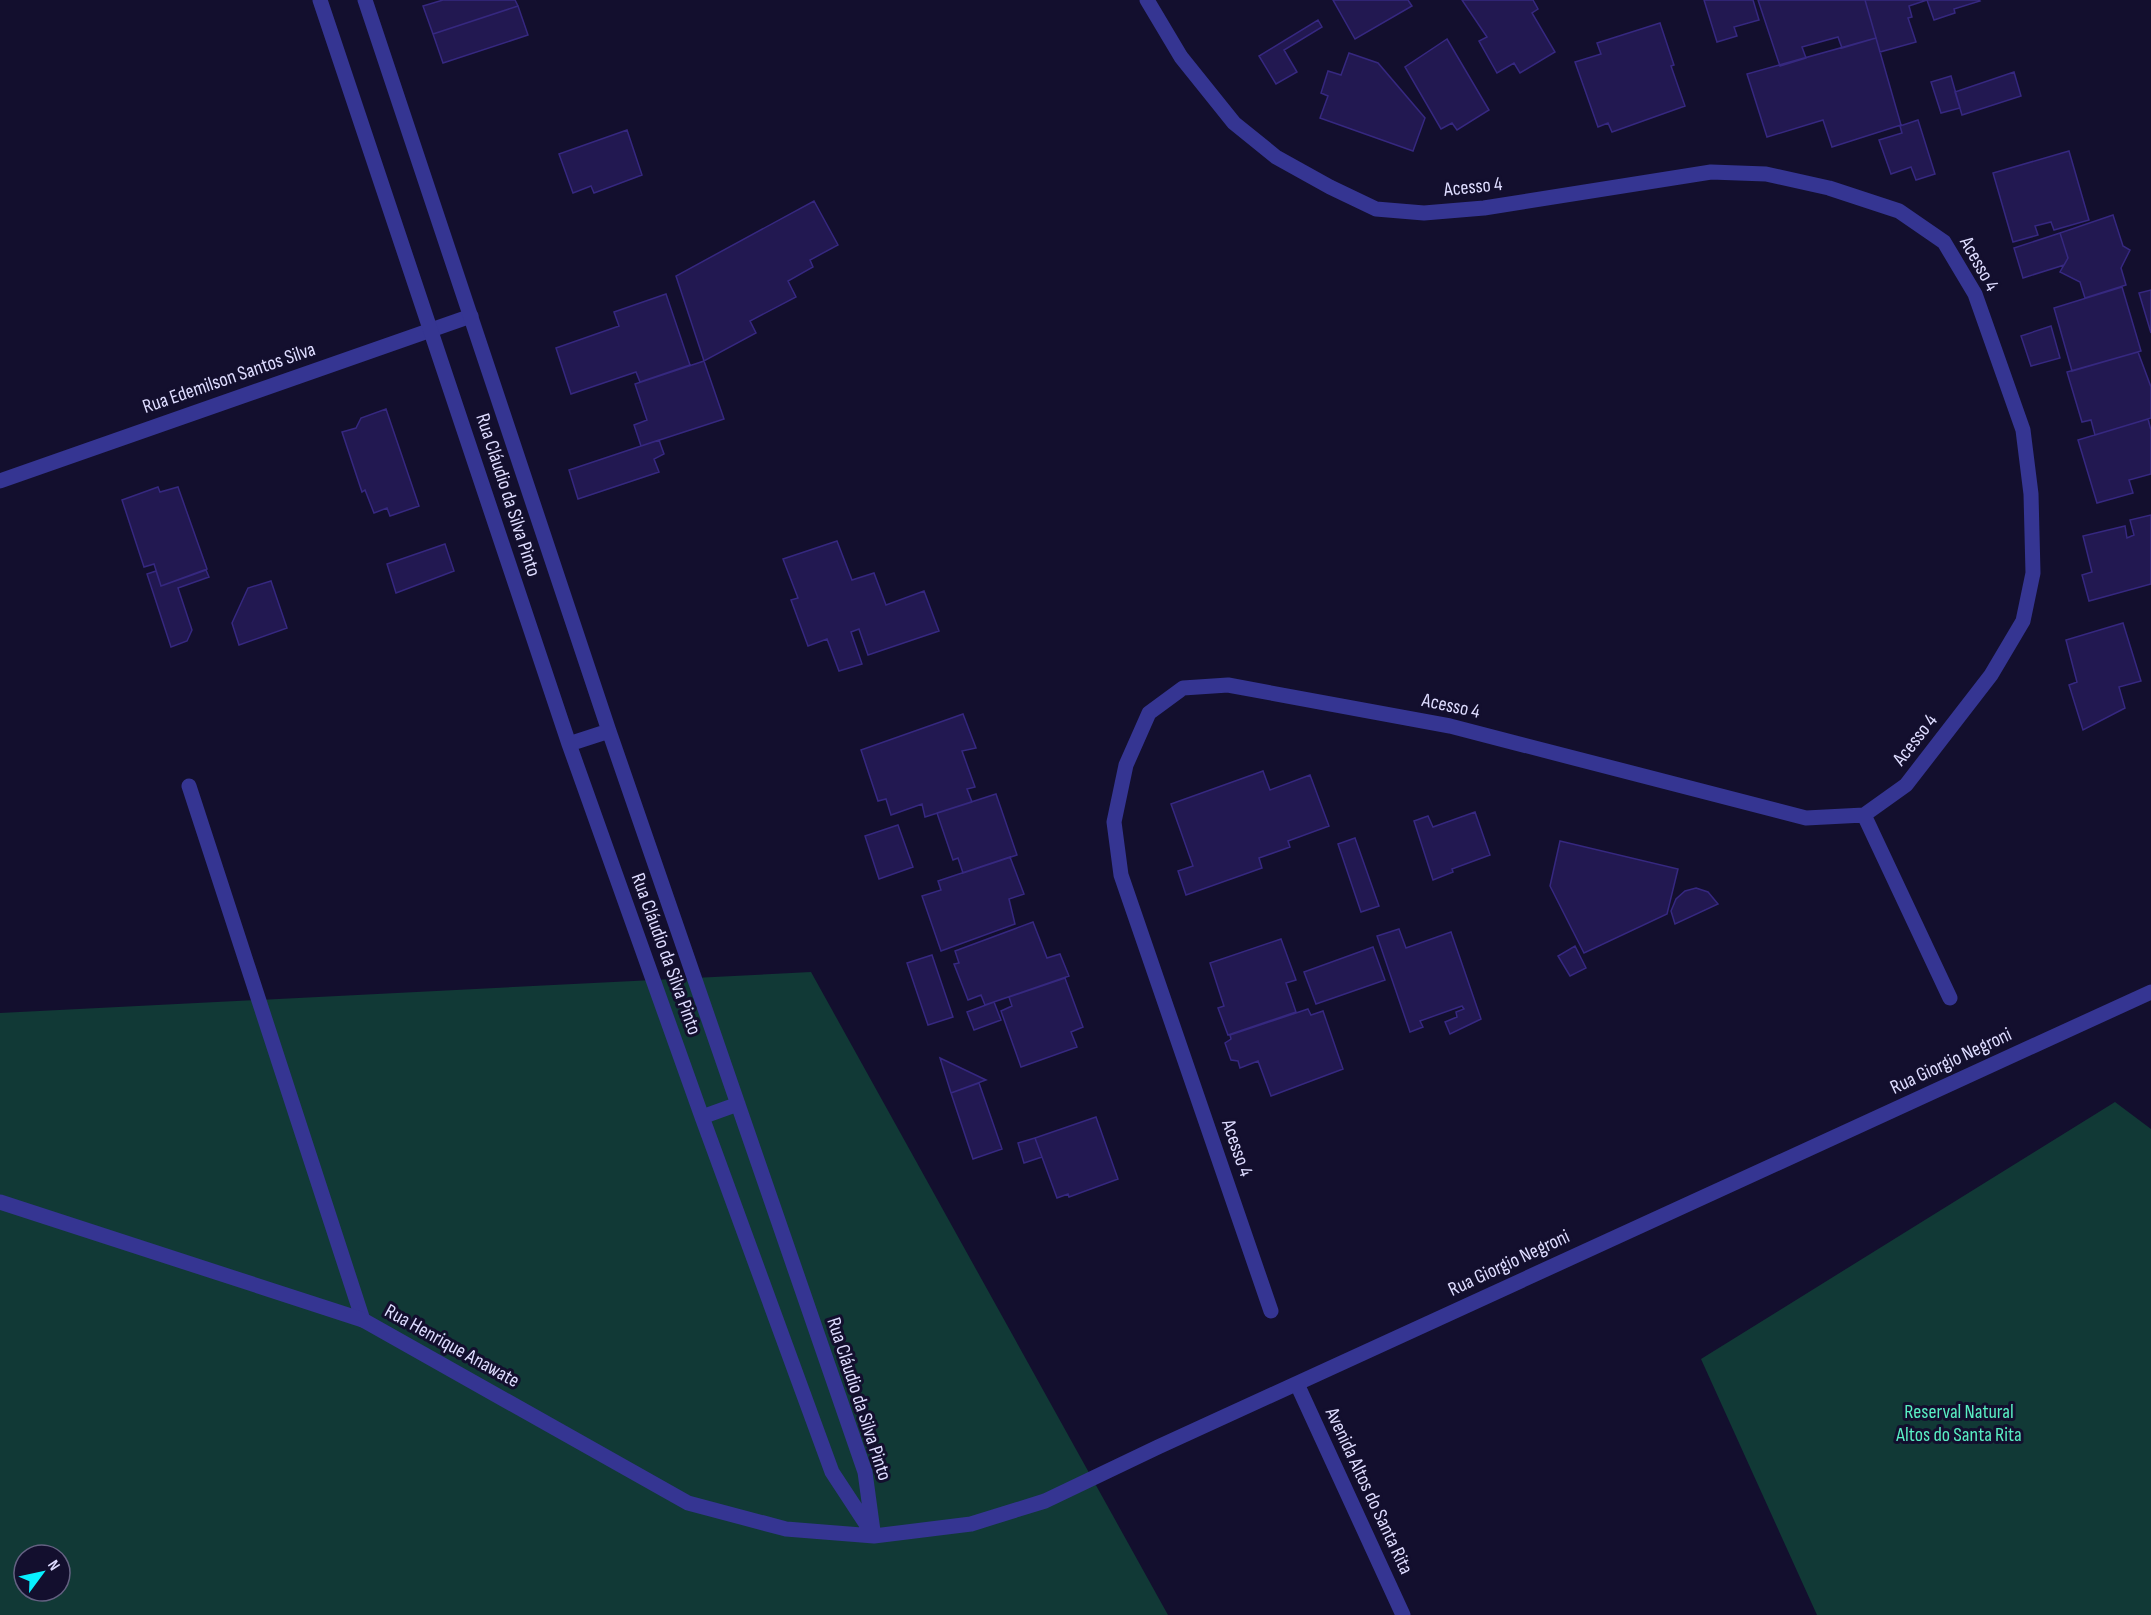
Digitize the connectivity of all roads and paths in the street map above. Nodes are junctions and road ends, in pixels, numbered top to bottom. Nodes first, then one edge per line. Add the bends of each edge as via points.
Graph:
1 (320, 0) edge
2 (365, 0) edge
3 (1147, 0) edge
4 (471, 316) junction
5 (431, 329) junction
6 (0, 481) edge
7 (609, 731) junction
8 (569, 744) junction
9 (189, 786) dead end
10 (1864, 815) junction
11 (2151, 992) edge
12 (1950, 998) dead end
13 (738, 1104) junction
14 (702, 1116) junction
15 (0, 1202) edge
16 (1271, 1311) dead end
17 (363, 1320) junction
18 (1297, 1384) junction
19 (874, 1536) junction
20 (1403, 1615) edge

1 - 5 street, Rua Cláudio da Silva Pinto
2 - 4 street, Rua Cláudio da Silva Pinto
3 - 10 street, Acesso 4 via 1181,57 1234,123 1276,157 1376,209 1424,213 1474,209 1711,172 1767,174 1899,211 1944,242 1975,294 2024,430 2033,573 2023,621 1992,675 1906,785
4 - 5 street, Rua Edemilson Santos Silva
4 - 7 street, Rua Cláudio da Silva Pinto
5 - 6 street, Rua Edemilson Santos Silva
5 - 8 street, Rua Cláudio da Silva Pinto
7 - 8 street
7 - 13 street, Rua Cláudio da Silva Pinto
8 - 14 street, Rua Cláudio da Silva Pinto
9 - 17 street
10 - 12 street
10 - 16 street, Acesso 4 via 1806,818 1450,726 1227,685 1183,688 1149,713 1126,765 1114,822 1121,875
11 - 18 street, Rua Giorgio Negroni
13 - 14 street
13 - 19 street, Rua Cláudio da Silva Pinto via 865,1472
14 - 19 street, Rua Cláudio da Silva Pinto via 832,1472
15 - 17 street, Rua Henrique Anawate
17 - 19 street, Rua Henrique Anawate via 688,1503 786,1529
18 - 19 street, Rua Giorgio Negroni via 1045,1502 971,1524
18 - 20 street, Avenida Altos do Santa Rita

